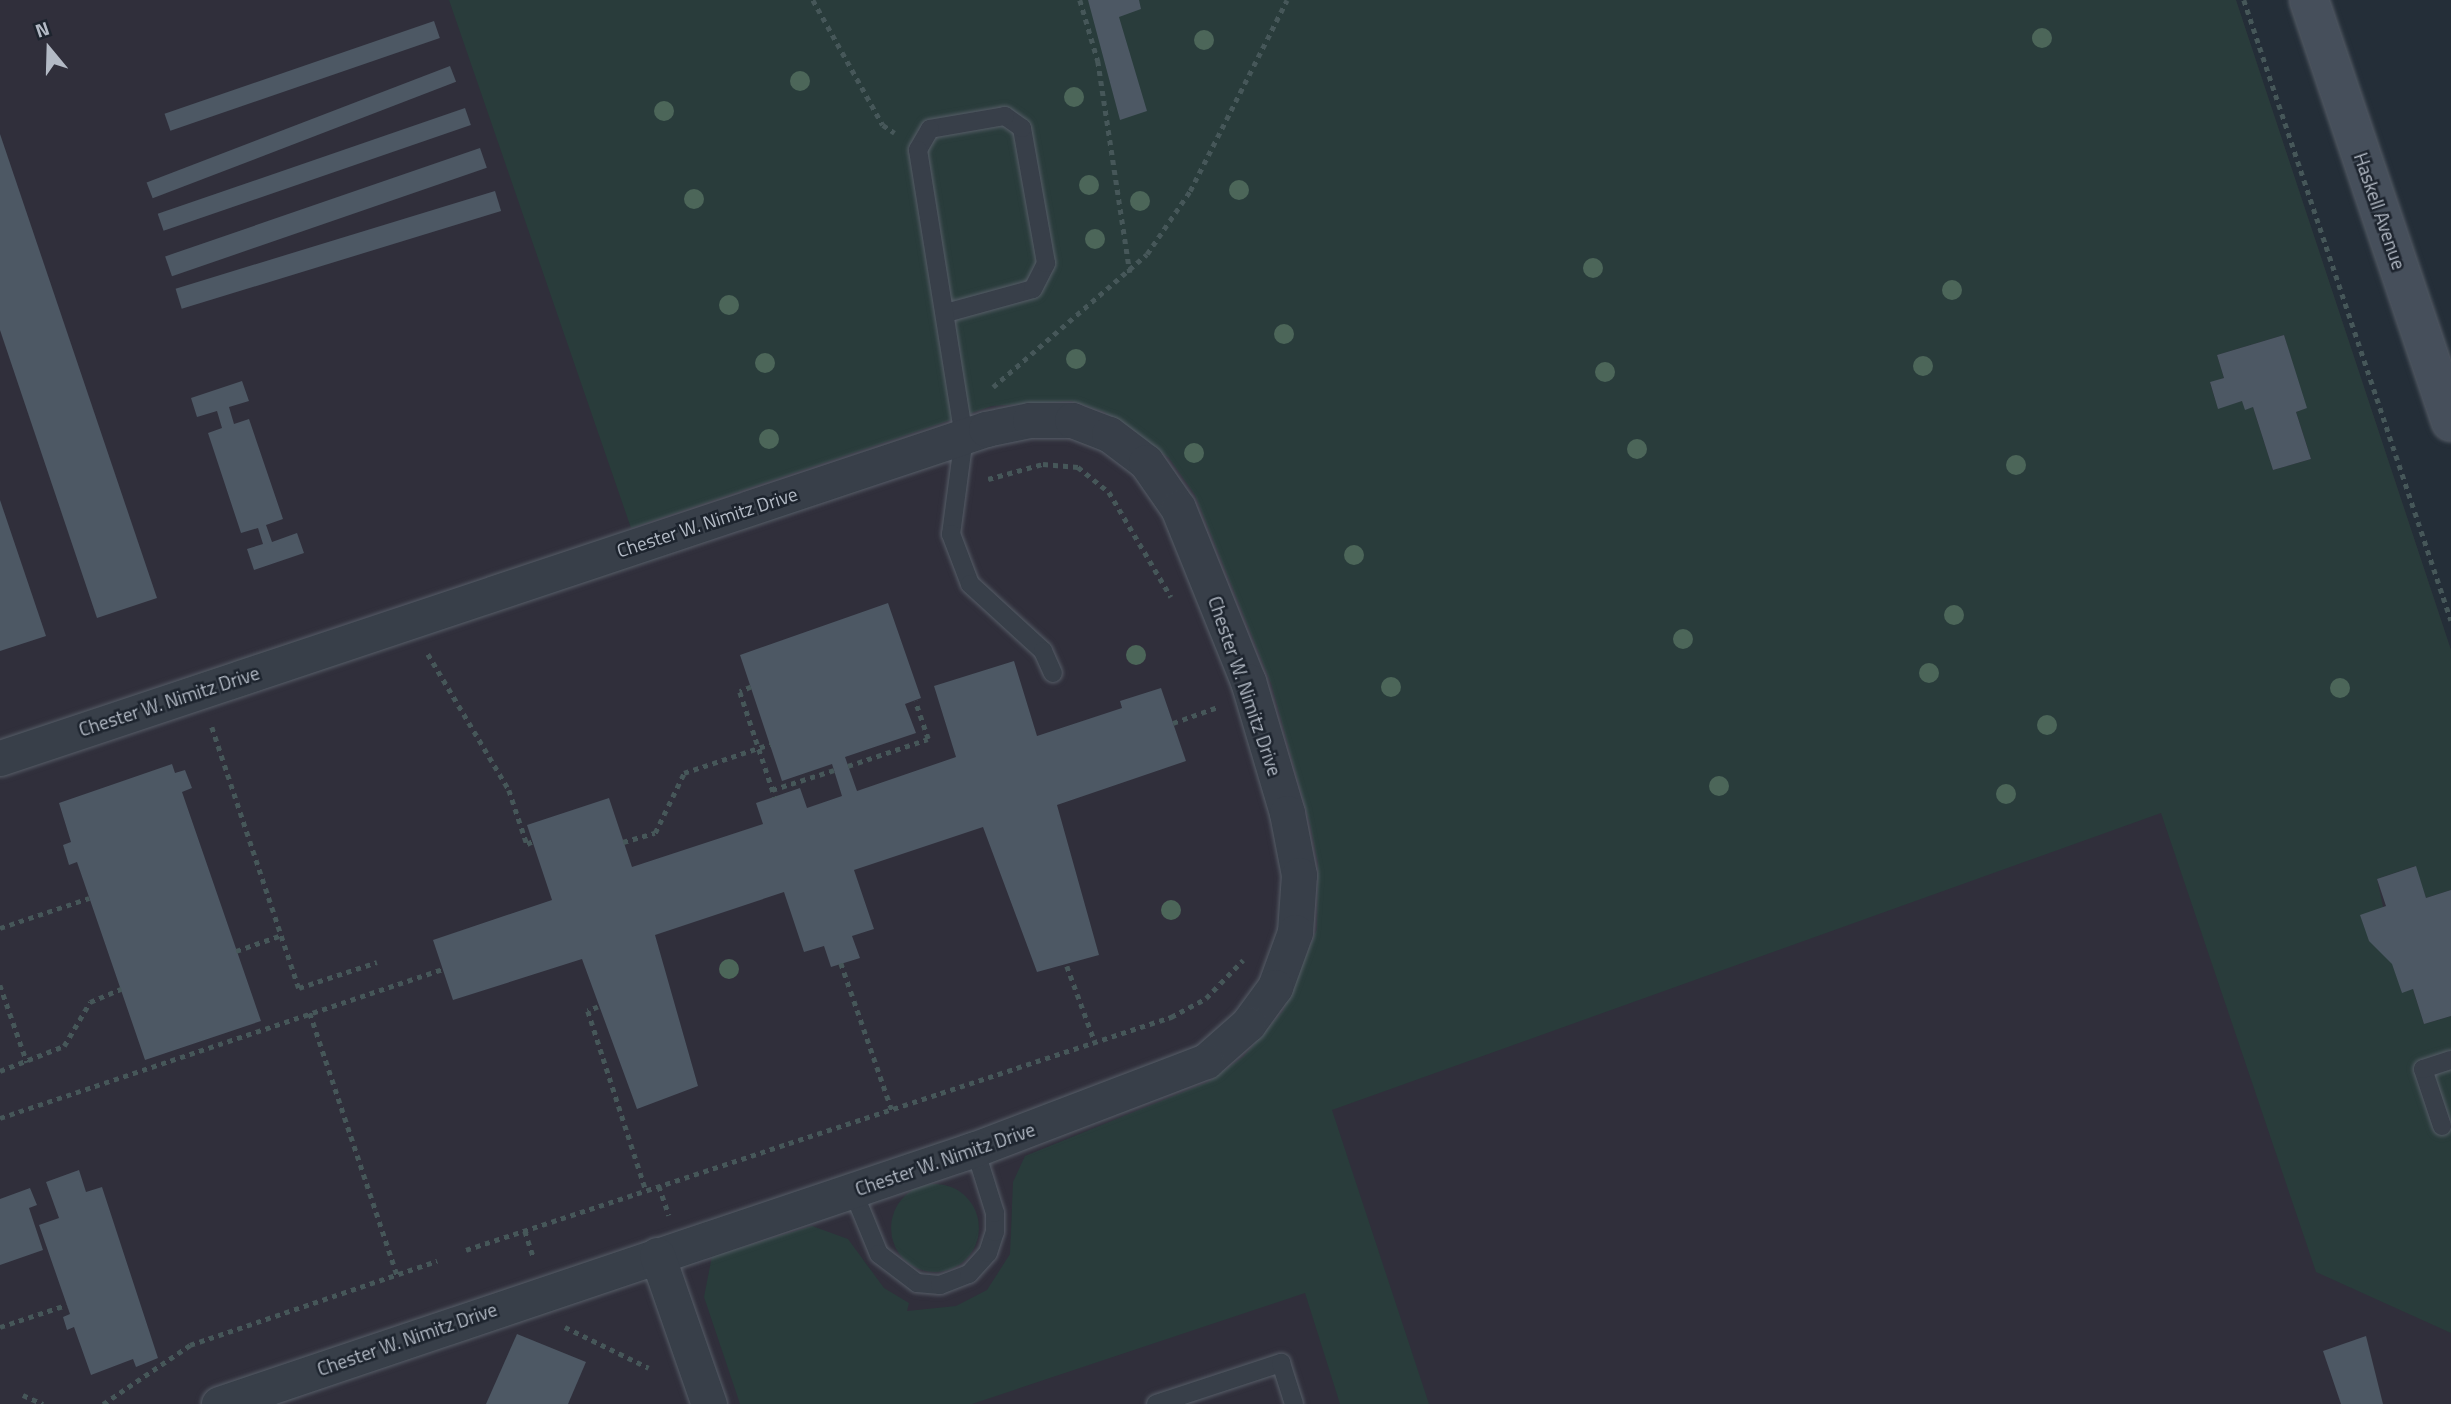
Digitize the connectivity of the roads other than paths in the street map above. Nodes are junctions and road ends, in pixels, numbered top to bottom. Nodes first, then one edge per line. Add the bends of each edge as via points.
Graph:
1 (2309, 0) edge
2 (946, 313) junction
3 (2451, 422) edge
4 (975, 433) junction
5 (1053, 673) dead end
6 (0, 758) edge
7 (2451, 1060) edge
8 (2442, 1126) dead end
9 (975, 1149) junction
10 (853, 1191) junction
11 (657, 1255) junction
12 (219, 1404) edge
13 (709, 1404) edge
14 (1156, 1404) edge
15 (1294, 1404) edge

1 - 3 main road, Haskell Avenue
2 - 2 lane via 918,149 930,130 1005,116 1022,128 1046,263 1033,289
2 - 4 lane
4 - 5 lane via 951,534 959,564 986,603 1043,650
4 - 6 street, Chester W. Nimitz Drive
4 - 9 street, Chester W. Nimitz Drive via 1072,420 1109,434 1146,462 1178,508 1248,681 1287,813 1299,876 1295,932 1275,986 1248,1024 1206,1061
7 - 8 lane via 2423,1069
9 - 10 street, Chester W. Nimitz Drive
9 - 10 lane via 995,1213 995,1232 988,1253 969,1274 940,1285 917,1283 879,1254
10 - 11 street, Chester W. Nimitz Drive
11 - 12 street, Chester W. Nimitz Drive
11 - 13 street
14 - 15 lane via 1281,1363

